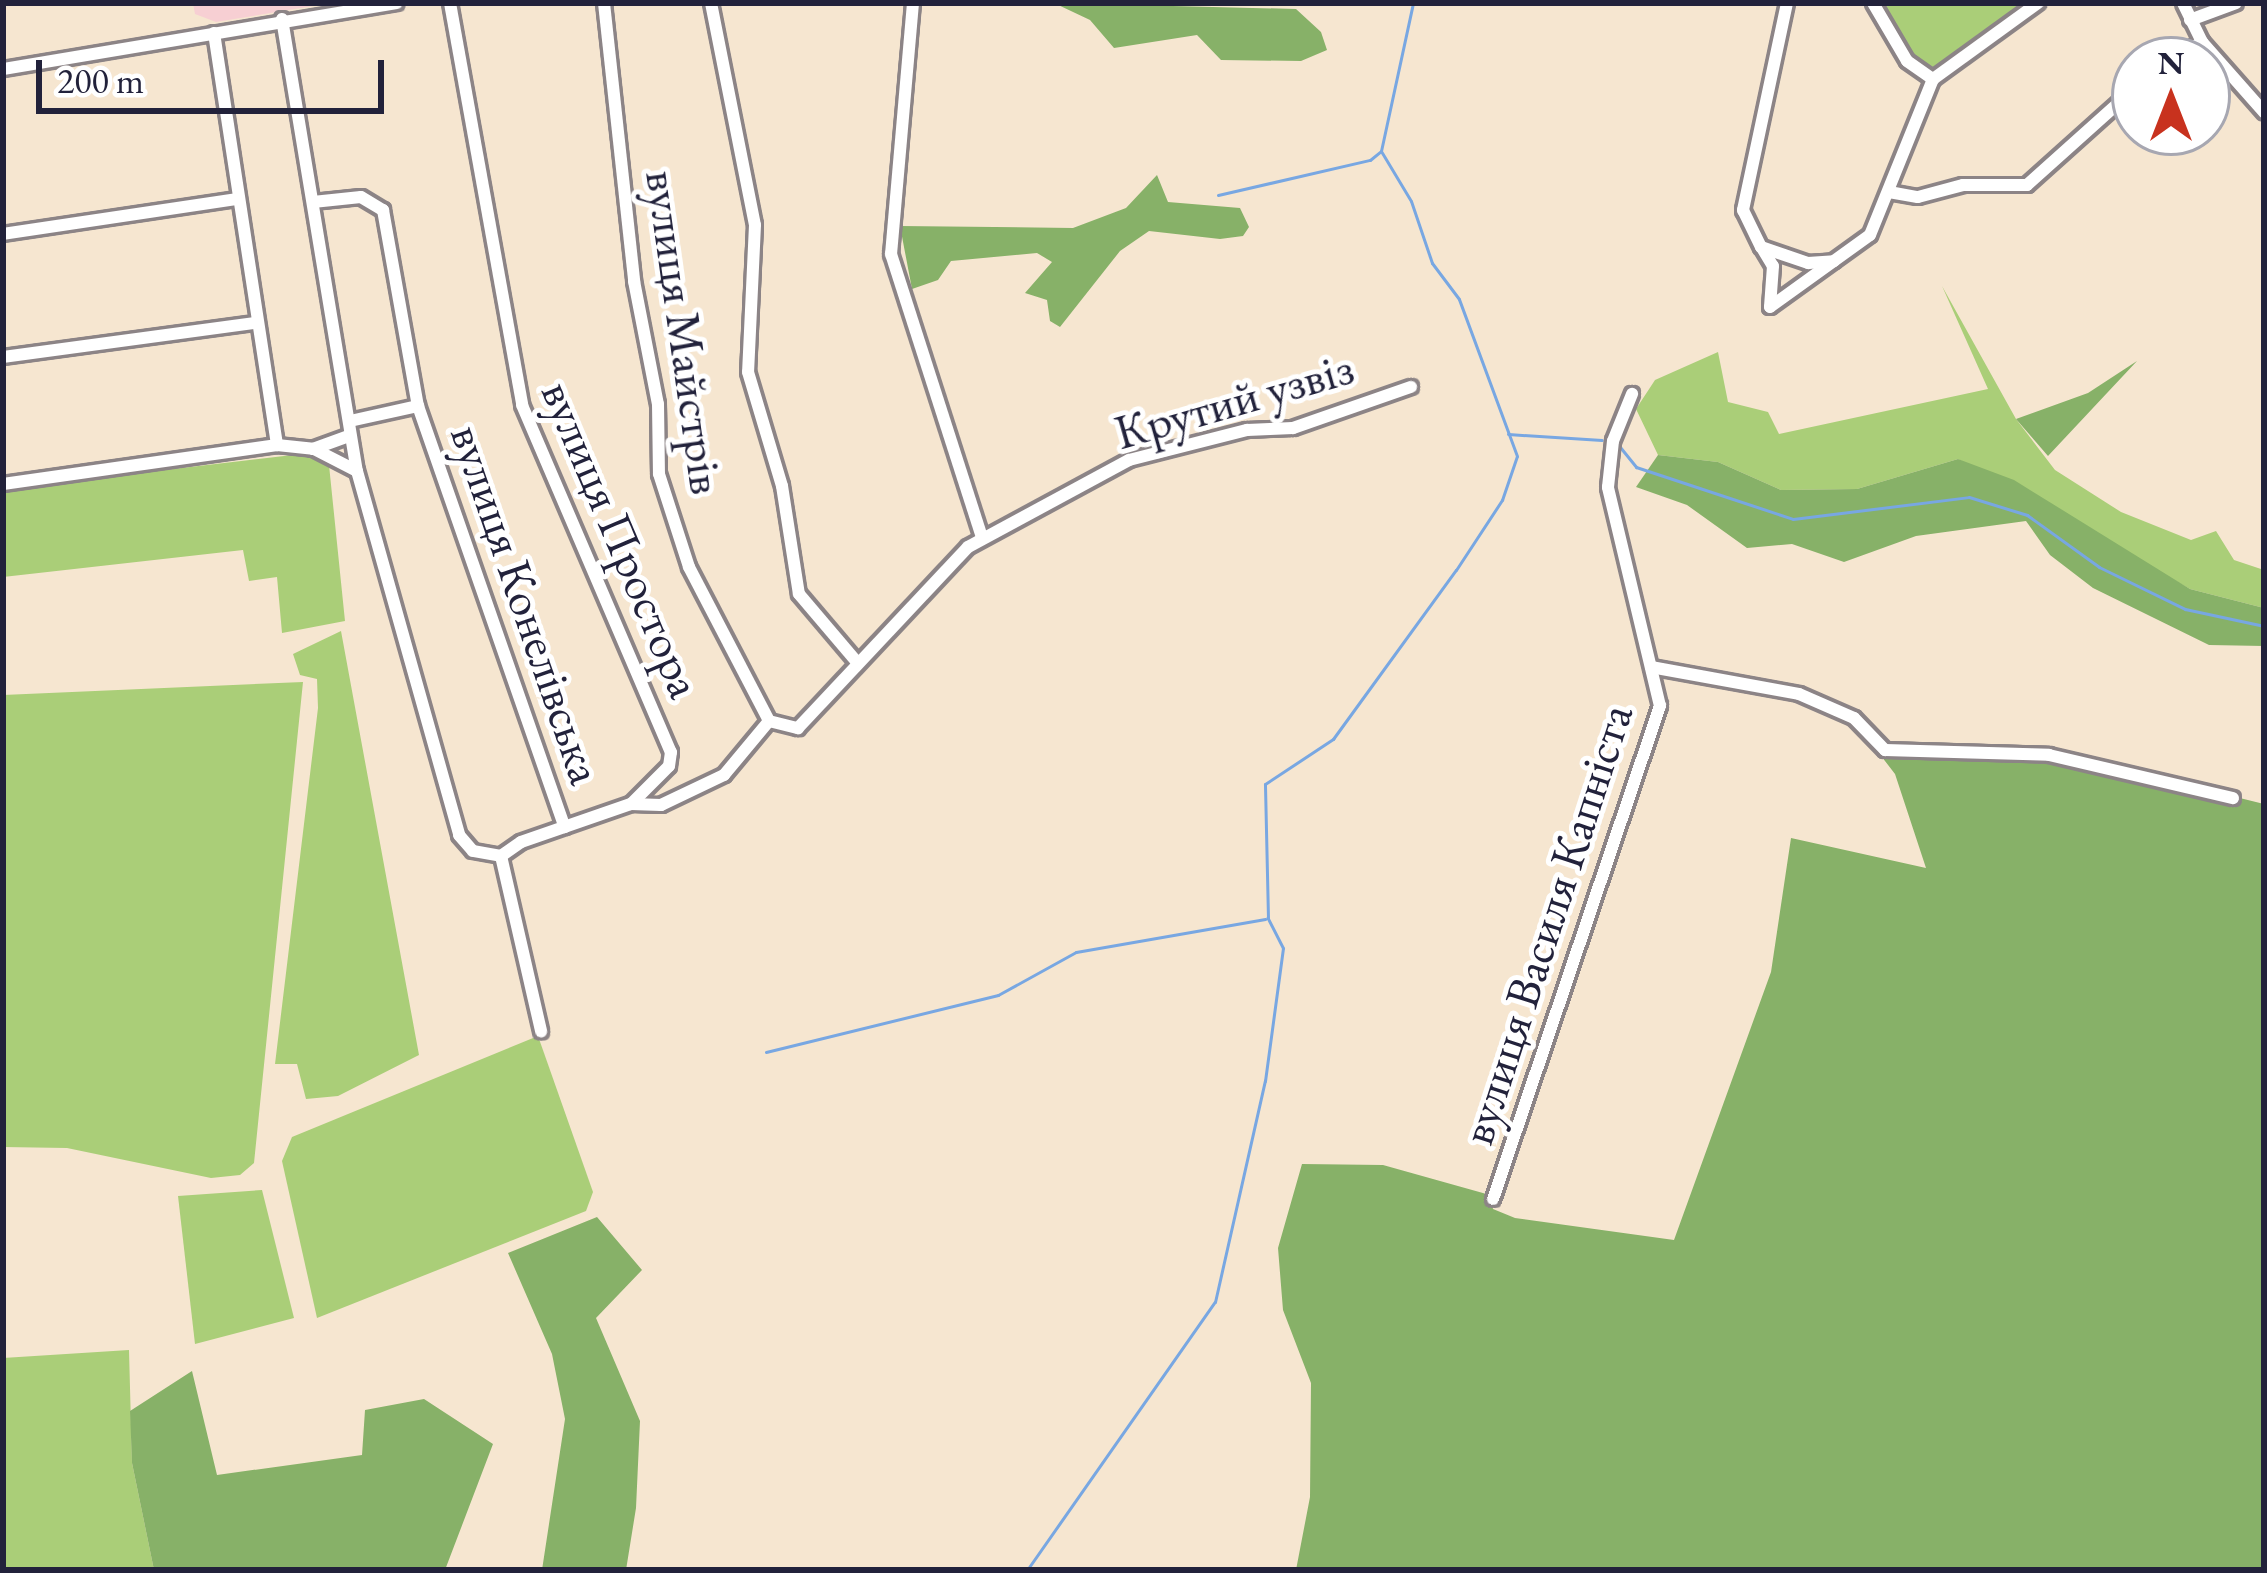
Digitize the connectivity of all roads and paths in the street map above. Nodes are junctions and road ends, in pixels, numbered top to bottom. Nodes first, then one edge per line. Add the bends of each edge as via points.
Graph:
1 (396, 3) edge
2 (450, 3) edge
3 (604, 3) edge
4 (711, 3) edge
5 (913, 3) edge
6 (1787, 3) edge
7 (1873, 3) edge
8 (2038, 3) edge
9 (2182, 3) edge
10 (2236, 3) edge
11 (282, 20) junction
12 (2191, 20) junction
13 (214, 33) junction
14 (2199, 36) edge
15 (3, 69) edge
16 (2231, 72) edge
17 (1933, 79) junction
18 (2257, 98) edge
19 (2111, 110) edge
20 (2264, 112) edge
21 (1889, 192) junction
22 (238, 199) junction
23 (313, 202) junction
24 (3, 234) edge
25 (1761, 247) junction
26 (1842, 260) junction
27 (255, 322) junction
28 (3, 357) edge
29 (1411, 387) dead end
30 (1632, 394) dead end
31 (418, 406) junction
32 (350, 421) junction
33 (349, 436) junction
34 (277, 445) junction
35 (313, 449) junction
36 (357, 471) junction
37 (3, 484) edge
38 (982, 538) junction
39 (856, 661) junction
40 (1651, 667) junction
41 (769, 722) junction
42 (2234, 798) dead end
43 (631, 804) junction
44 (566, 827) junction
45 (501, 856) junction
46 (541, 1031) dead end
47 (1493, 1199) dead end

1 - 11 street
2 - 43 street, вулиця Простора via 522,405 671,752 669,766
3 - 41 street, вулиця Майстрів via 634,281 658,404 658,474 689,567
4 - 39 street via 755,225 748,372 782,486 800,594
5 - 38 street via 891,254
6 - 25 street via 1743,210
7 - 17 street via 1907,61
8 - 17 street
9 - 12 street
10 - 12 street
11 - 13 street
11 - 23 street
12 - 14 street
13 - 15 street
13 - 22 street
16 - 18 street
17 - 21 street
18 - 20 street
19 - 21 street via 2027,185 1963,184 1918,197
21 - 26 street via 1870,235
22 - 24 street
22 - 27 street
23 - 31 street, вулиця Конелівська via 361,196 383,210
23 - 32 street
25 - 26 street via 1808,263
25 - 26 street via 1773,266 1770,307
27 - 28 street
27 - 34 street
29 - 38 street, Крутий узвіз via 1293,428 1247,430 1129,460
30 - 40 street, вулиця Василя Капніста via 1613,440 1607,487
31 - 32 street, вулиця Конелівська
31 - 44 street, вулиця Конелівська
32 - 33 street
33 - 35 street
33 - 36 street
34 - 35 street
34 - 37 street
35 - 36 street
36 - 45 street via 459,835 473,850
38 - 39 street, Крутий узвіз via 878,648
39 - 41 street, Крутий узвіз via 798,728
40 - 42 street via 1799,694 1854,718 1885,750 2049,755
40 - 47 street, вулиця Василя Капніста via 1660,706
41 - 43 street via 724,775 661,805
43 - 44 street
44 - 45 street
45 - 46 street

